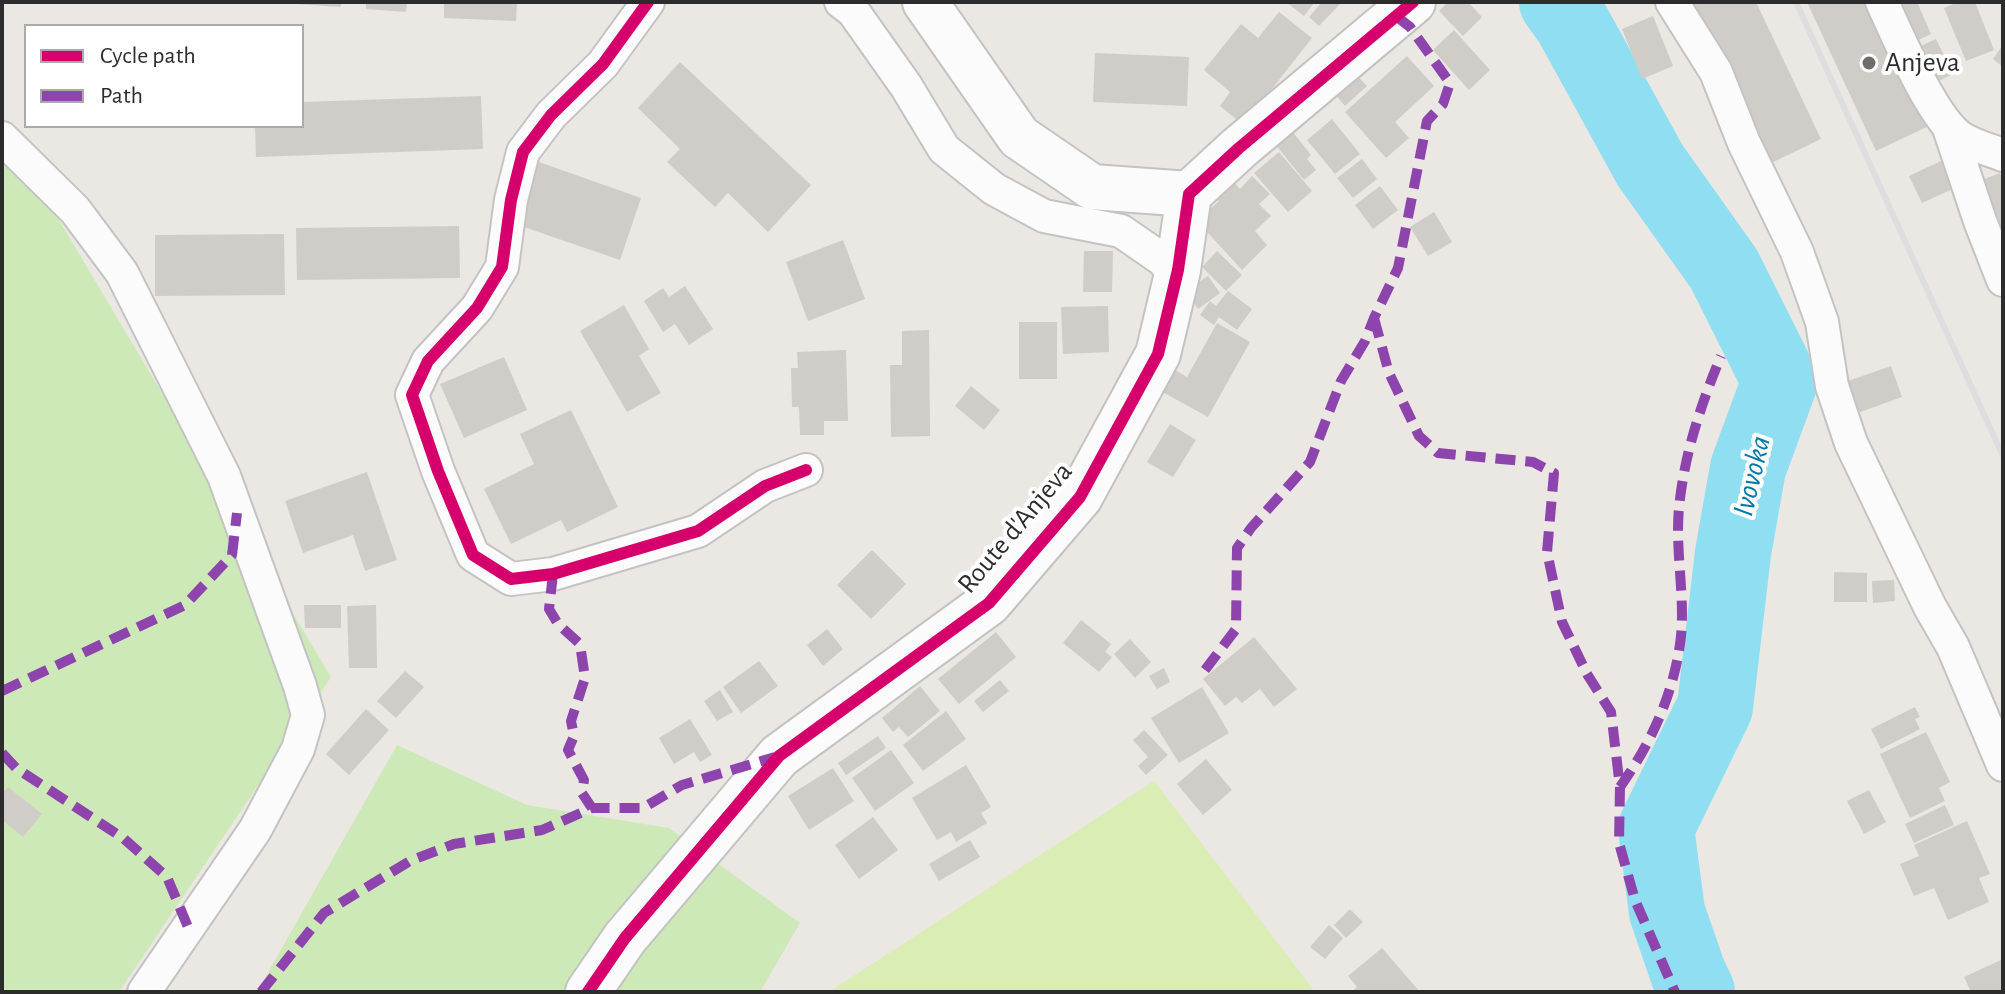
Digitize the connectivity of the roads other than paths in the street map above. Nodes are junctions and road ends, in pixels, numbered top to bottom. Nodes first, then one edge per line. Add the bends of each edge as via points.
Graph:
1 (648, 2) edge
2 (841, 2) edge
3 (925, 2) edge
4 (1413, 2) edge
5 (1672, 2) edge
6 (1882, 2) edge
7 (1949, 128) junction
8 (2, 138) edge
9 (2003, 155) edge
10 (1189, 194) junction
11 (1176, 277) junction
12 (2003, 280) edge
13 (806, 470) dead end
14 (2003, 765) edge
15 (144, 992) edge
16 (588, 992) edge

1 - 13 street via 603,64 551,115 523,152 502,267 477,308 428,361 412,395 473,555 511,579 553,574 698,531 765,486
2 - 11 street via 906,86 944,149 994,189 1044,216 1121,231 1163,260
3 - 10 street via 1019,137 1092,187
4 - 10 street
5 - 14 street via 1716,72 1797,252 1822,322 1832,386 1851,443 1953,647
6 - 7 street via 1915,73
7 - 9 street via 1962,139
7 - 12 street
8 - 15 street via 75,210 122,273 224,476 308,715 298,749 255,830
10 - 11 street, Route d'Anjeva
11 - 16 street, Route d'Anjeva via 1158,354 1080,497 989,603 779,756 625,938

